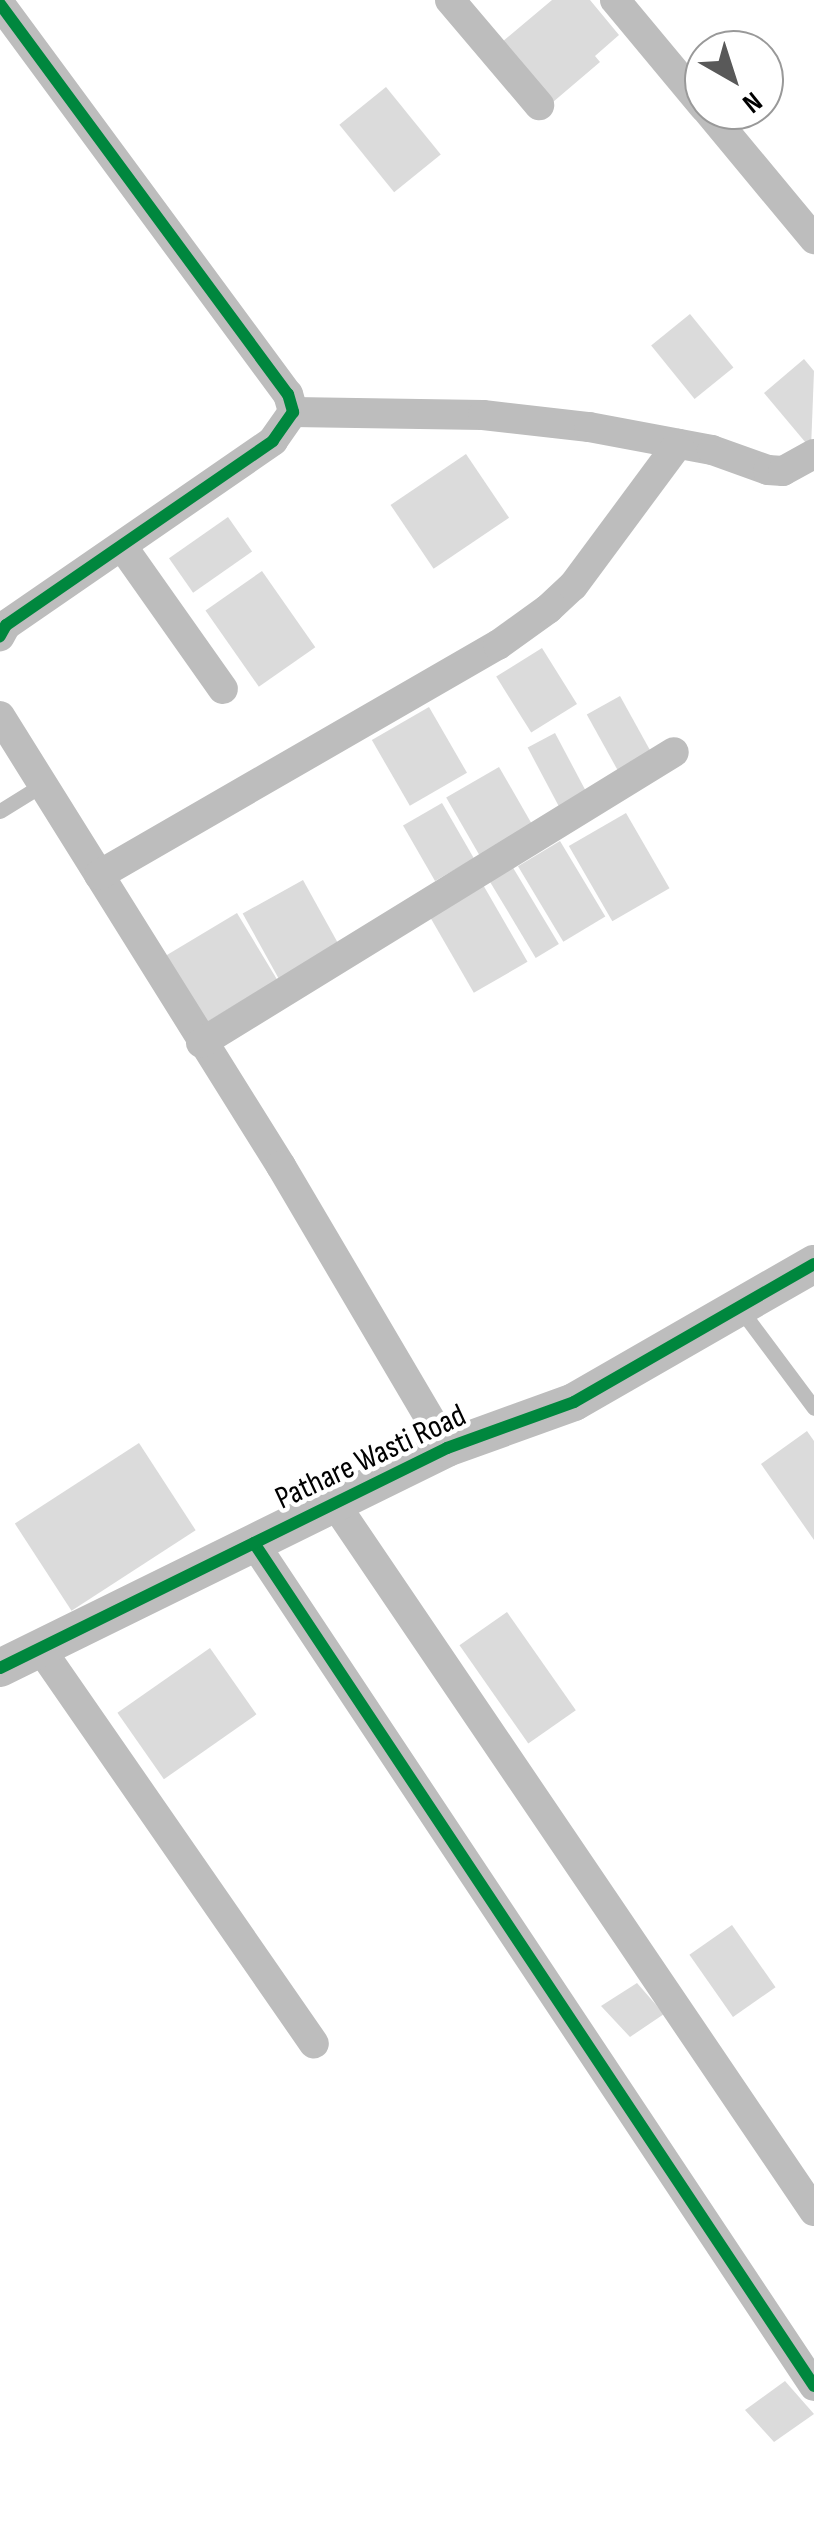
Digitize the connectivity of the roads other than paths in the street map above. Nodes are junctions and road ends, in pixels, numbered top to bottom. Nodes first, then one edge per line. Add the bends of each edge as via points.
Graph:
1 (450, 0) edge
2 (615, 0) edge
3 (0, 4) edge
4 (684, 83) edge
5 (539, 105) dead end
6 (723, 130) edge
7 (814, 240) edge
8 (293, 412) junction
9 (678, 444) junction
10 (814, 454) edge
11 (122, 546) junction
12 (0, 636) edge
13 (223, 689) dead end
14 (0, 716) edge
15 (674, 752) dead end
16 (42, 784) junction
17 (0, 811) edge
18 (99, 875) junction
19 (201, 1042) junction
20 (814, 1264) edge
21 (741, 1310) junction
22 (814, 1408) edge
23 (447, 1448) junction
24 (336, 1504) junction
25 (254, 1543) junction
26 (40, 1648) junction
27 (0, 1668) edge
28 (314, 2042) dead end
29 (814, 2211) edge
30 (814, 2386) edge

1 - 5 street
2 - 4 street
3 - 8 street via 288,394
6 - 7 street
8 - 9 street via 482,416
8 - 11 street via 273,442
9 - 10 street via 783,471
9 - 18 street via 573,586 535,618
11 - 12 street
11 - 13 street
14 - 16 street
15 - 19 street
16 - 17 lane
16 - 18 street
18 - 19 street
19 - 23 street
20 - 21 street, Pathare Wasti Road
21 - 22 lane
21 - 23 street, Pathare Wasti Road via 574,1402
23 - 24 street, Pathare Wasti Road
24 - 25 street, Pathare Wasti Road
24 - 29 street
25 - 26 street, Pathare Wasti Road
25 - 30 street
26 - 27 street, Pathare Wasti Road
26 - 28 street

